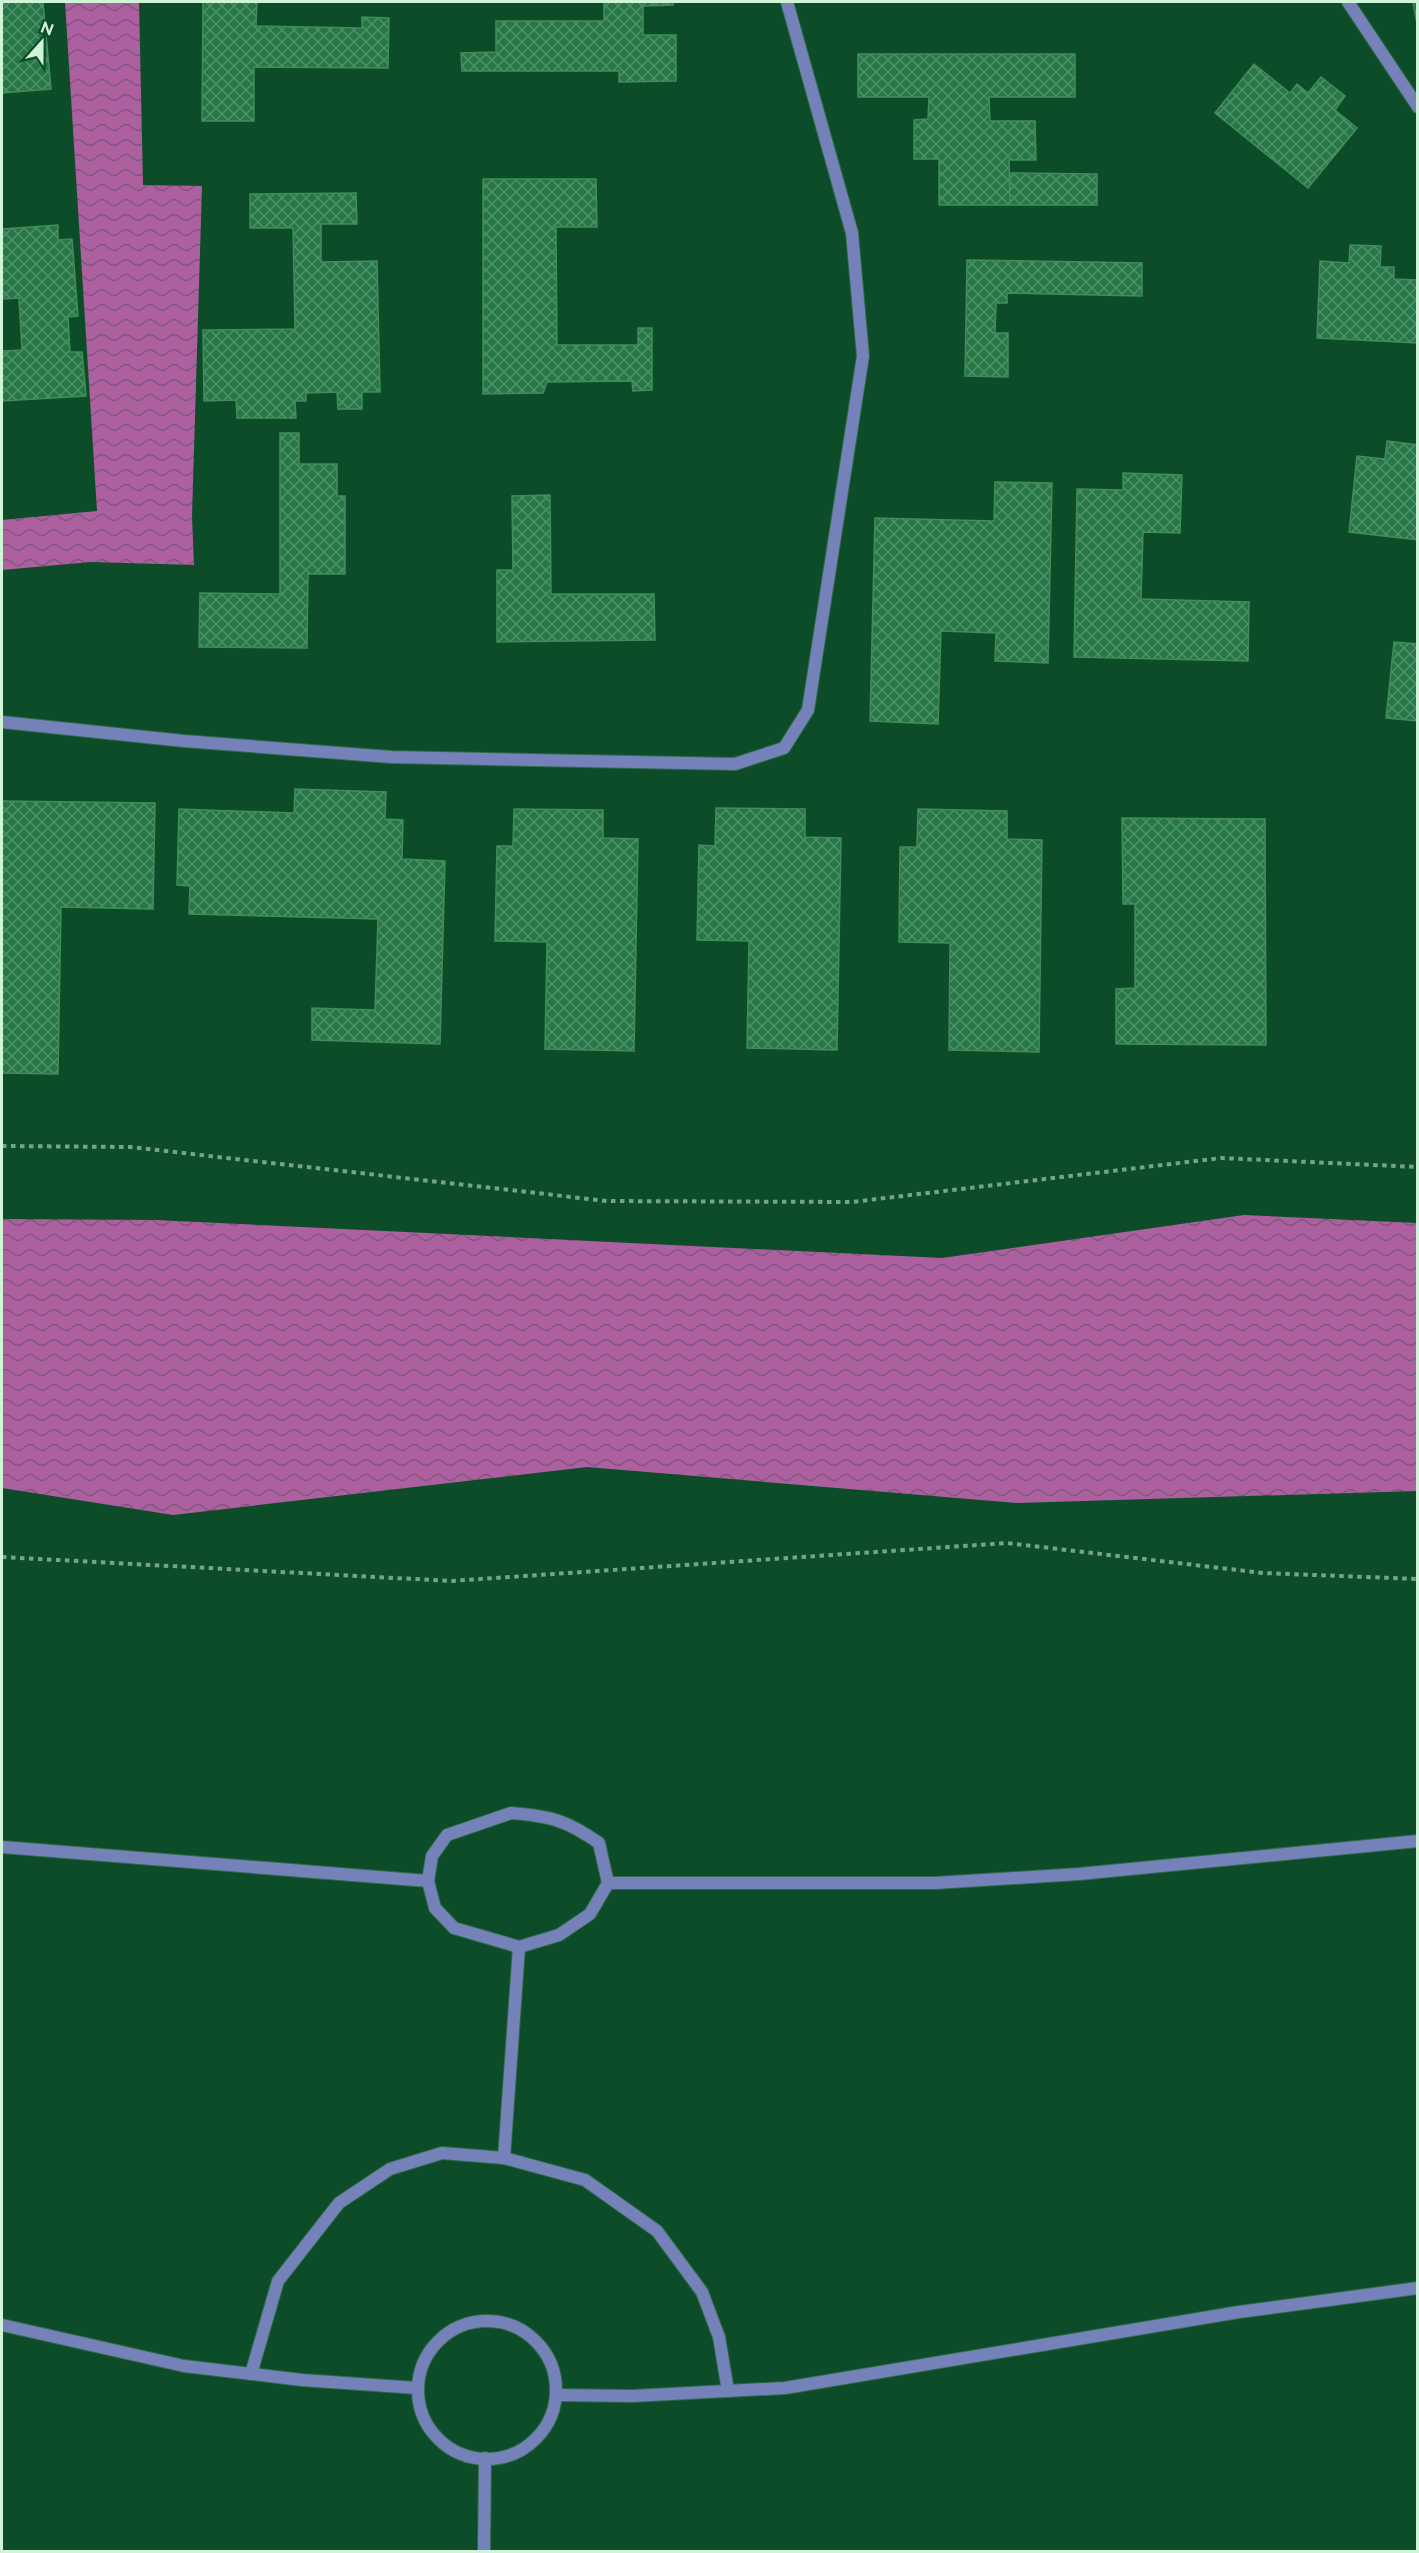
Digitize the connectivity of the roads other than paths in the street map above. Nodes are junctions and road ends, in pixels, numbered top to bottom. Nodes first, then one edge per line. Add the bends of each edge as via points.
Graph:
1 (787, 2) edge
2 (1348, 2) edge
3 (1418, 107) edge
4 (2, 722) edge
5 (1418, 1841) edge
6 (2, 1847) edge
7 (428, 1881) junction
8 (608, 1883) junction
9 (519, 1947) junction
10 (504, 2158) junction
11 (1418, 2288) edge
12 (2, 2325) edge
13 (251, 2374) junction
14 (417, 2388) junction
15 (728, 2391) junction
16 (557, 2395) junction
17 (485, 2458) junction
18 (484, 2552) edge

1 - 4 lane via 852,233 863,356 808,710 784,748 735,764 392,757
2 - 3 lane
5 - 8 lane via 1079,1874 935,1883
6 - 7 lane
7 - 8 lane via 432,1856 447,1835 511,1813 546,1815 576,1827 599,1843
7 - 9 lane via 435,1908 454,1928
8 - 9 lane via 590,1914 559,1935
9 - 10 lane
10 - 13 lane via 442,2152 390,2169 339,2203 278,2281
10 - 15 lane via 585,2180 657,2231 702,2292 719,2337
11 - 15 lane via 1239,2312 785,2388
12 - 13 lane via 184,2366
13 - 14 lane
14 - 16 lane via 419,2371 429,2350 456,2327 490,2319 514,2325 544,2349 555,2371
14 - 17 lane via 420,2412 433,2434 463,2455
15 - 16 lane
16 - 17 lane via 545,2428 535,2441 515,2454
17 - 18 lane

